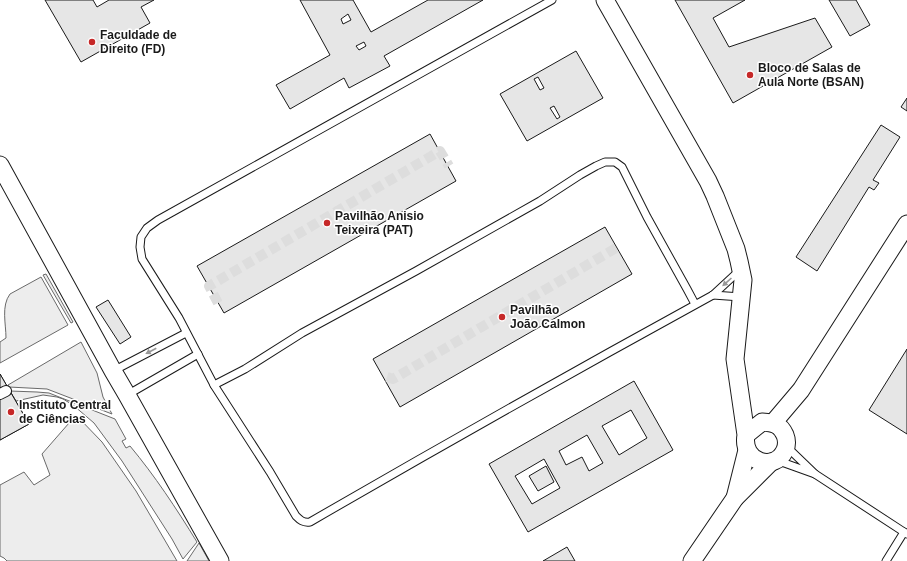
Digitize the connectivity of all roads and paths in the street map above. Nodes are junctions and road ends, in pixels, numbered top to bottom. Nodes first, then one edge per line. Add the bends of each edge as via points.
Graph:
1 (552, 0) edge
2 (606, 0) edge
3 (0, 165) edge
4 (907, 224) edge
5 (741, 270) junction
6 (713, 294) junction
7 (741, 296) junction
8 (695, 304) junction
9 (186, 333) junction
10 (198, 354) junction
11 (113, 371) junction
12 (738, 378) junction
13 (214, 385) junction
14 (800, 390) junction
15 (127, 395) junction
16 (768, 422) junction
17 (747, 442) junction
18 (786, 442) junction
19 (774, 461) junction
20 (814, 474) junction
21 (735, 498) junction
22 (905, 533) edge
23 (220, 561) edge
24 (692, 561) edge
25 (886, 561) edge

1 - 9 lane via 164,216 147,228 141,237 142,259
2 - 5 street via 708,181 736,249
3 - 11 street
4 - 14 street
5 -> 6 lane
5 - 7 street
6 - 7 lane
6 - 8 lane
7 - 12 street via 735,359
8 - 13 lane via 306,523 296,516
8 - 13 lane via 622,167 615,162 605,162
9 - 10 lane
9 -> 11 lane
10 - 13 lane
10 - 15 lane
11 - 15 street
12 - 16 street
12 - 17 street
14 - 16 street
14 - 18 street
15 - 23 street
16 - 17 street
16 - 18 street via 782,429
17 - 19 street via 753,458 762,462
17 - 21 street
18 - 19 street via 783,454
18 - 20 lane
19 - 20 lane
19 - 21 street
20 - 22 lane
21 - 24 street
22 - 25 lane

